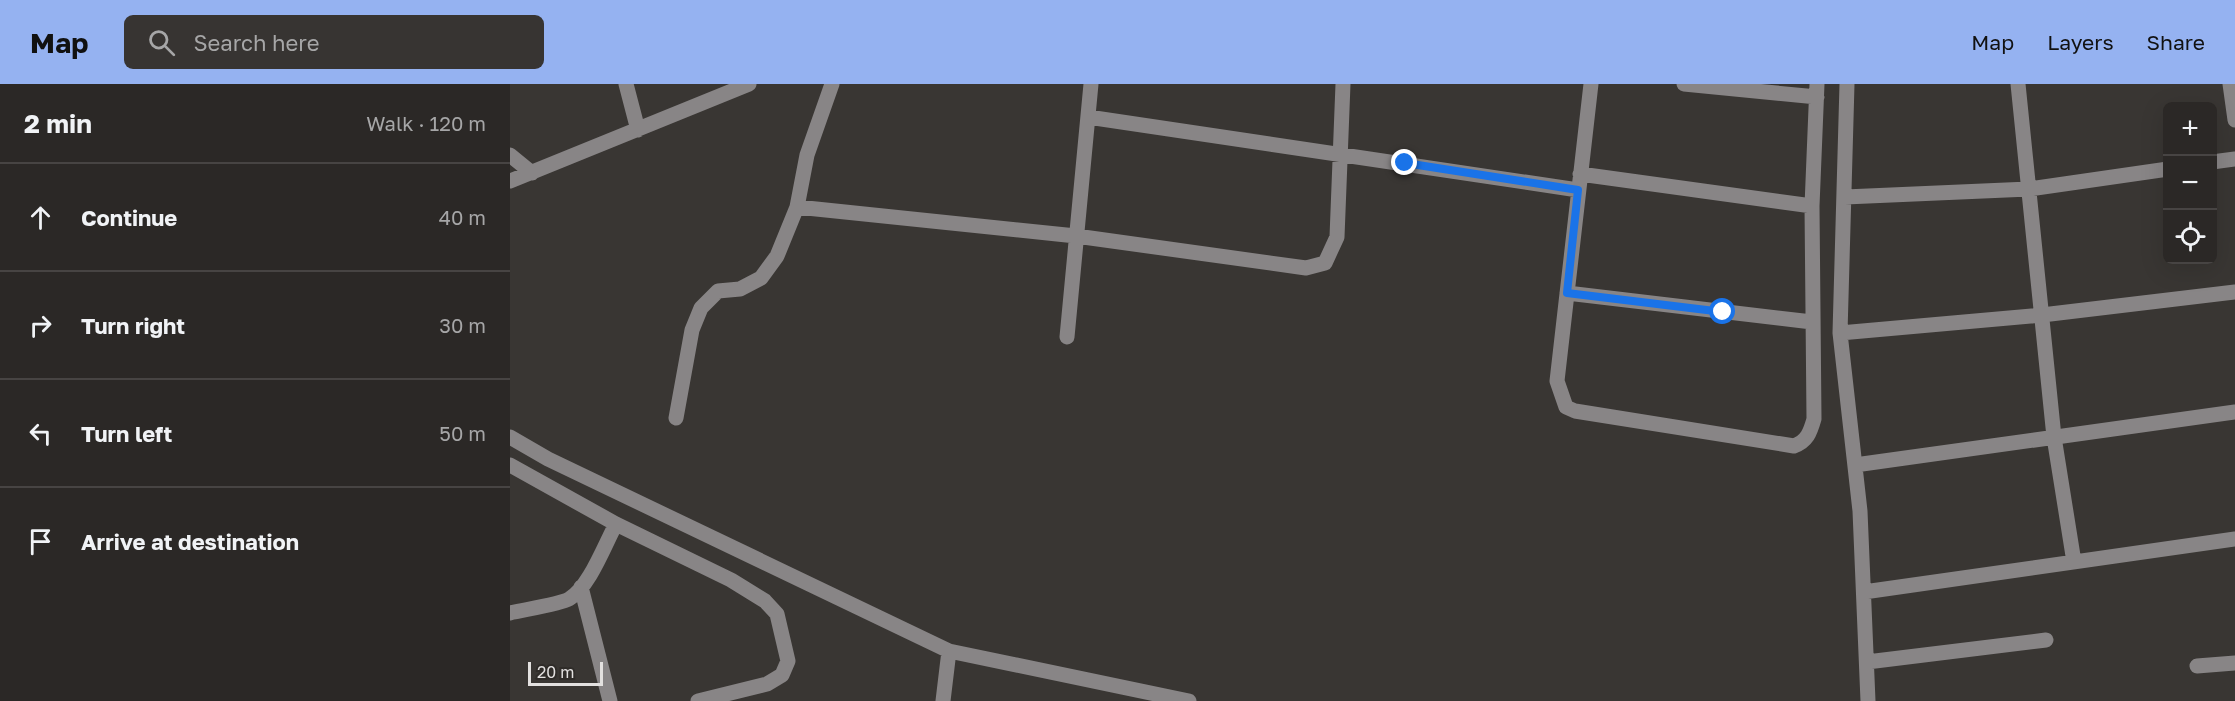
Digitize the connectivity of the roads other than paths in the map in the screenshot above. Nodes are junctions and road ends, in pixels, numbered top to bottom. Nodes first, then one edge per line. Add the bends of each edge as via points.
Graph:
1 (626, 84) edge
2 (749, 84) edge
3 (832, 84) edge
4 (1091, 84) edge
5 (1343, 84) edge
6 (1591, 84) edge
7 (1684, 84) edge
8 (1847, 84) edge
9 (2019, 84) edge
10 (2230, 84) edge
11 (1817, 91) edge
12 (1088, 117) junction
13 (2235, 120) edge
14 (638, 130) junction
15 (1339, 154) junction
16 (510, 155) edge
17 (2235, 159) edge
18 (2217, 161) edge
19 (2163, 170) edge
20 (532, 173) junction
21 (1580, 174) junction
22 (510, 181) edge
23 (2029, 189) junction
24 (1578, 190) junction
25 (1845, 197) junction
26 (1812, 206) junction
27 (797, 207) junction
28 (1076, 236) junction
29 (2235, 292) edge
30 (1567, 293) junction
31 (2042, 315) junction
32 (1812, 322) junction
33 (1840, 333) junction
34 (1067, 337) dead end
35 (2235, 412) edge
36 (676, 418) dead end
37 (510, 437) edge
38 (2054, 437) junction
39 (510, 465) edge
40 (1855, 465) junction
41 (616, 524) junction
42 (2235, 538) edge
43 (2074, 562) junction
44 (581, 587) junction
45 (1864, 592) junction
46 (510, 614) edge
47 (2046, 640) dead end
48 (949, 651) junction
49 (1867, 662) junction
50 (2235, 663) edge
51 (2197, 666) dead end
52 (610, 701) edge
53 (698, 701) edge
54 (943, 701) edge
55 (1189, 701) edge
56 (1868, 701) edge

1 - 14 street
2 - 14 street
3 - 27 street via 807,155
4 - 12 street
5 - 15 street
6 - 21 street
7 - 11 street
8 - 25 street
9 - 23 street
10 - 13 street
11 - 26 street
12 - 15 street
12 - 28 street
14 - 20 street
15 - 24 street
15 - 28 street via 1337,237 1325,263 1306,268
16 - 20 street
17 - 18 street
19 - 23 street
20 - 22 street
21 - 24 street
21 - 26 street
23 - 25 street
23 - 31 street
24 - 30 street
25 - 33 street
26 - 32 street
27 - 28 street
27 - 36 street via 777,256 761,278 740,289 718,291 701,308 692,330
28 - 34 street
29 - 31 street
30 - 32 street
30 - 32 street via 1557,381 1566,407 1794,446 1804,442 1814,419
31 - 33 street
31 - 38 street
33 - 40 street
35 - 38 street
37 - 48 street via 548,459
38 - 40 street
38 - 43 street
39 - 41 street
40 - 45 street
41 - 44 street
41 - 53 street via 731,580 765,601 777,614 788,661 782,675 767,684
42 - 43 street
43 - 45 street
44 - 46 street via 569,599
44 - 52 street
45 - 49 street
47 - 49 street
48 - 54 street
48 - 55 street
49 - 56 street
50 - 51 street

